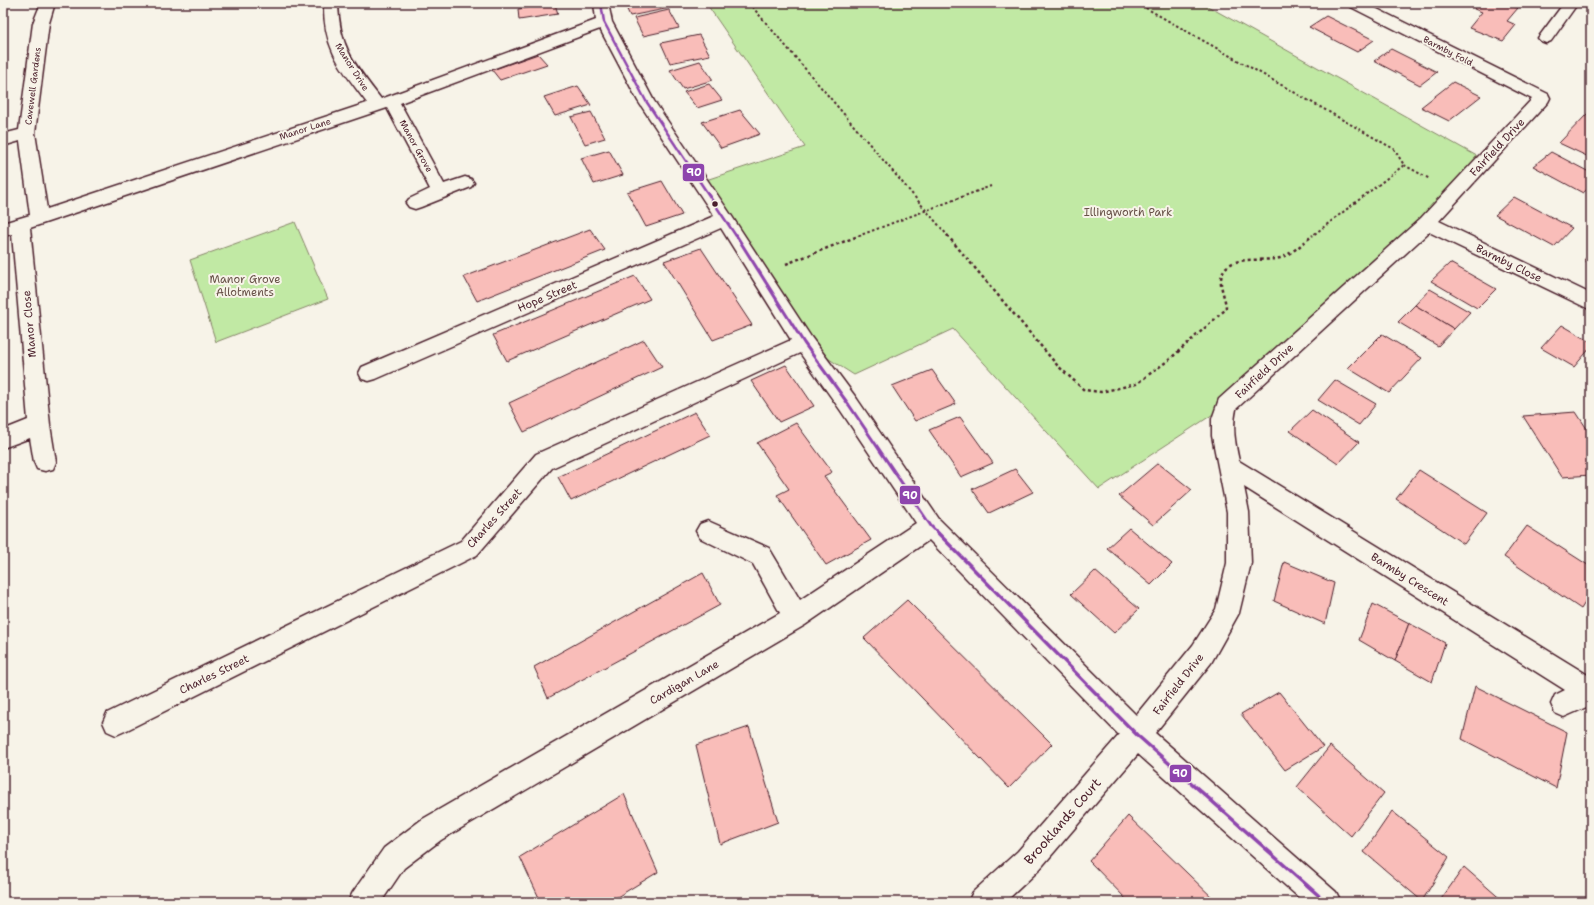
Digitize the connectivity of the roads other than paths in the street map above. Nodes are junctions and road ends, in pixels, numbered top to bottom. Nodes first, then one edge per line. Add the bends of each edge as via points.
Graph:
1 (48, 3) edge
2 (331, 3) edge
3 (1354, 3) edge
4 (1571, 3) edge
5 (603, 13) edge
6 (1546, 38) dead end
7 (1542, 98) joint
8 (384, 103) junction
9 (27, 132) junction
10 (3, 140) edge
11 (465, 183) dead end
12 (440, 192) junction
13 (416, 203) dead end
14 (39, 218) junction
15 (725, 219) junction
16 (1427, 223) junction
17 (11, 227) edge
18 (1591, 303) edge
19 (804, 343) junction
20 (368, 373) dead end
21 (39, 424) junction
22 (3, 439) edge
23 (44, 462) dead end
24 (1229, 466) junction
25 (931, 526) junction
26 (708, 531) dead end
27 (796, 617) junction
28 (1591, 692) edge
29 (1564, 704) dead end
30 (116, 722) dead end
31 (1137, 735) junction
32 (363, 902) edge
33 (983, 902) edge
34 (1326, 902) edge

1 - 9 street, Cavewell Gardens via 41,23
2 - 8 street, Manor Drive via 331,19 337,45 357,78
3 - 7 street, Barmby Fold
4 - 6 street
5 - 8 street, Manor Lane
5 - 15 street via 646,101
7 - 16 street, Fairfield Drive
8 - 12 street, Manor Grove
8 - 14 street, Manor Lane
9 - 10 street
9 - 14 street, Cavewell Gardens
11 - 12 street
12 - 13 street
14 - 17 street, Manor Lane
15 - 19 street
15 - 20 street, Hope Street
16 - 18 street, Barmby Close
16 - 24 street, Fairfield Drive via 1227,405 1223,436
17 - 21 street, Manor Close
19 - 25 street
19 - 30 street, Charles Street via 544,461 469,548
21 - 22 street
21 - 23 street, Manor Close
24 - 28 street, Barmby Crescent
24 - 31 street, Fairfield Drive via 1238,512 1239,563 1227,613 1202,654
25 - 27 street, Cardigan Lane
25 - 31 street
26 - 27 street via 761,556
27 - 32 street, Cardigan Lane via 431,830 394,858
28 - 29 street, Barmby Crescent
31 - 33 street, Brooklands Court via 1028,861
31 - 34 street

